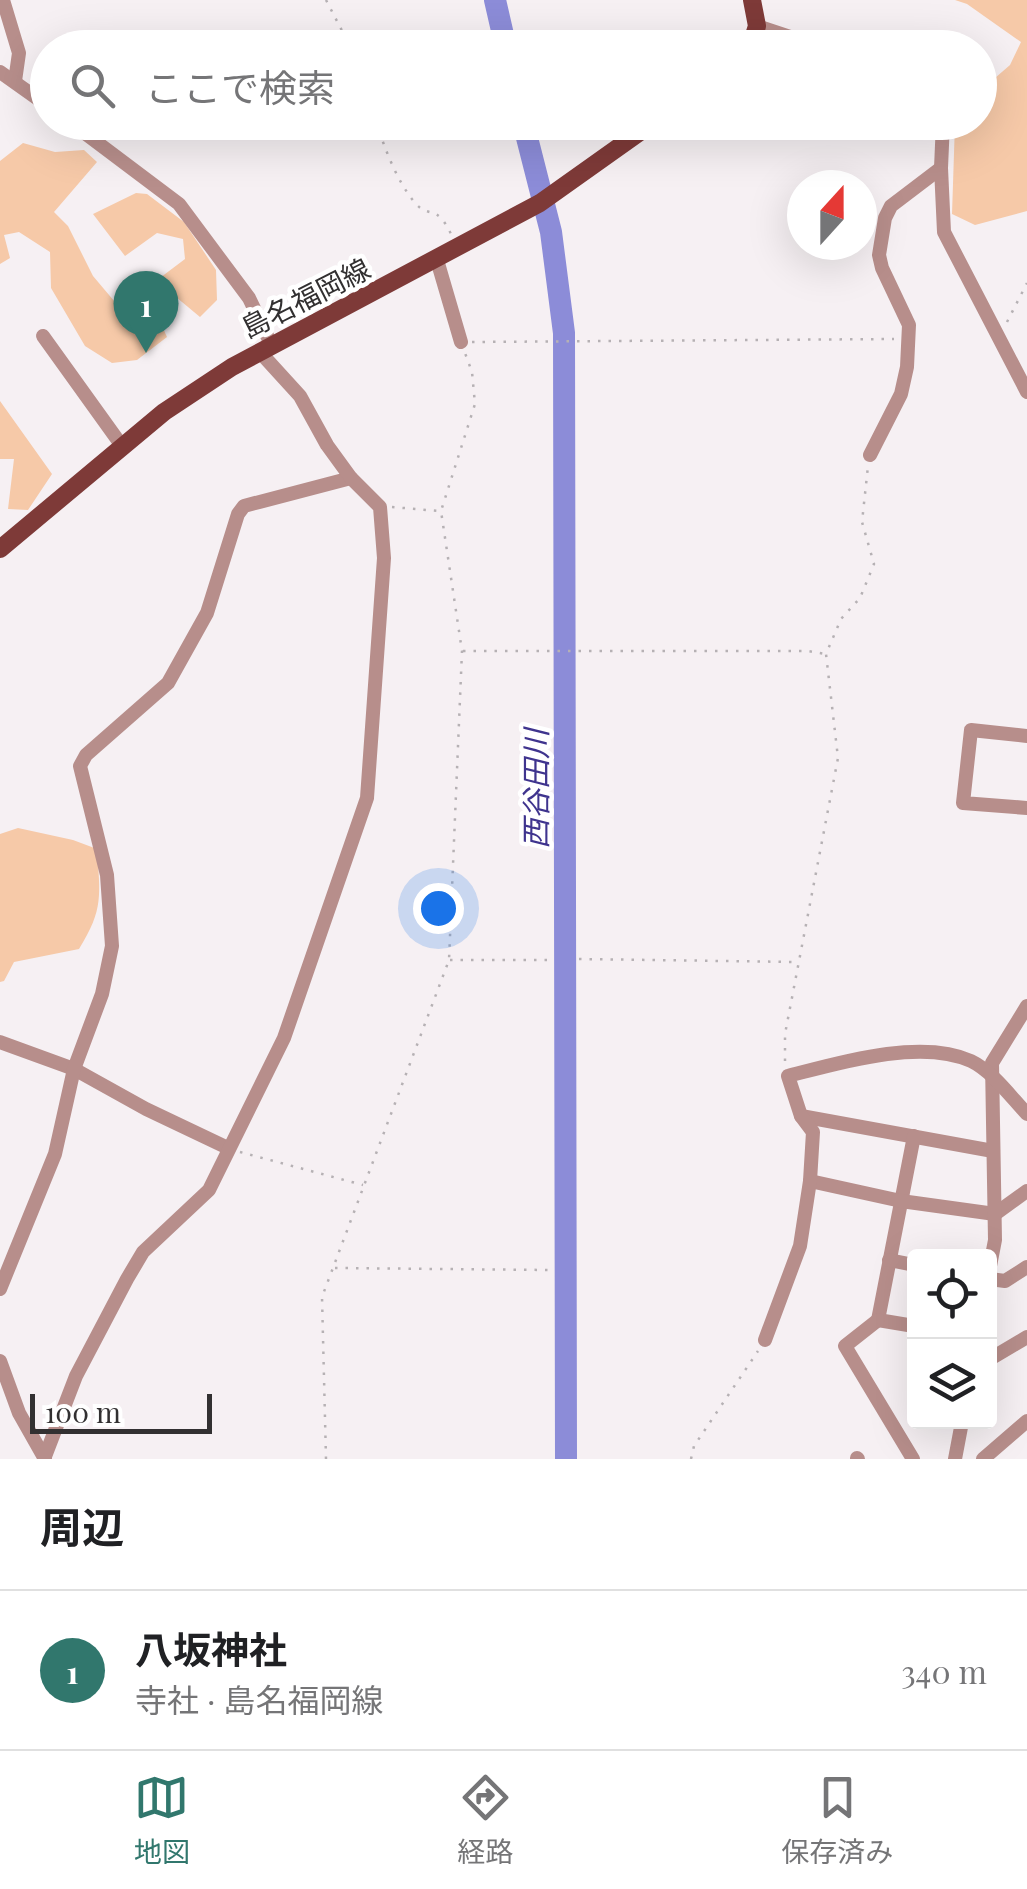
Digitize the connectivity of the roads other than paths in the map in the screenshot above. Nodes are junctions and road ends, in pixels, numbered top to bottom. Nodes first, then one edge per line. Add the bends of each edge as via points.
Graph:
1 (3, 0) edge
2 (752, 0) edge
3 (758, 26) junction
4 (757, 30) edge
5 (770, 30) edge
6 (0, 72) edge
7 (15, 82) junction
8 (30, 93) edge
9 (94, 140) edge
10 (629, 140) edge
11 (942, 140) edge
12 (941, 168) junction
13 (436, 260) junction
14 (43, 336) dead end
15 (461, 342) road end
16 (265, 347) junction
17 (1027, 392) edge
18 (122, 446) junction
19 (870, 454) road end
20 (350, 478) junction
21 (0, 548) edge
22 (1027, 736) edge
23 (1027, 808) edge
24 (1024, 1018) edge
25 (0, 1042) edge
26 (74, 1070) junction
27 (992, 1078) junction
28 (1027, 1114) edge
29 (801, 1116) junction
30 (914, 1136) junction
31 (228, 1148) junction
32 (993, 1151) junction
33 (810, 1182) junction
34 (1027, 1192) edge
35 (901, 1201) junction
36 (994, 1214) junction
37 (993, 1249) edge
38 (888, 1260) junction
39 (907, 1264) edge
40 (1027, 1266) edge
41 (997, 1280) edge
42 (0, 1289) edge
43 (878, 1320) junction
44 (907, 1325) edge
45 (1027, 1337) edge
46 (765, 1340) road end
47 (997, 1356) edge
48 (0, 1361) edge
49 (1027, 1421) edge
50 (961, 1429) edge
51 (45, 1459) edge
52 (913, 1459) edge
53 (955, 1459) edge
54 (983, 1459) edge

1 - 7 street via 19,53
2 - 3 main road
3 - 4 main road
3 - 5 street
6 - 7 street
7 - 8 street
9 - 16 street via 179,204 250,298
10 - 13 main road, 島名福岡線 via 545,200
11 - 12 street
12 - 17 street via 944,232
12 - 19 street via 891,206 880,240 882,268 910,325 902,394
13 - 15 street
13 - 16 main road, 島名福岡線
14 - 18 street
16 - 18 main road, 島名福岡線
16 - 20 street
18 - 21 main road, 島名福岡線
20 - 26 street via 244,506 207,613 168,683 80,766 107,875 112,946
20 - 31 street via 380,507 384,558 367,798 284,1038
22 - 23 street via 971,730 963,803
24 - 27 street via 992,1063
25 - 26 street
26 - 31 street
26 - 42 street via 55,1154
27 - 28 street
27 - 29 street via 959,1057 885,1053 788,1076
27 - 32 street
29 - 30 street
29 - 33 street via 813,1132
30 - 32 street
30 - 35 street
31 - 51 street via 209,1190 143,1252 76,1376
32 - 36 street
33 - 35 street
33 - 46 street via 800,1246
34 - 36 street
35 - 36 street
35 - 38 street
36 - 37 street
38 - 39 street
38 - 43 street
40 - 41 street
43 - 44 street
43 - 52 street via 845,1346
45 - 47 street
48 - 51 street via 18,1413
49 - 54 street
50 - 53 street

